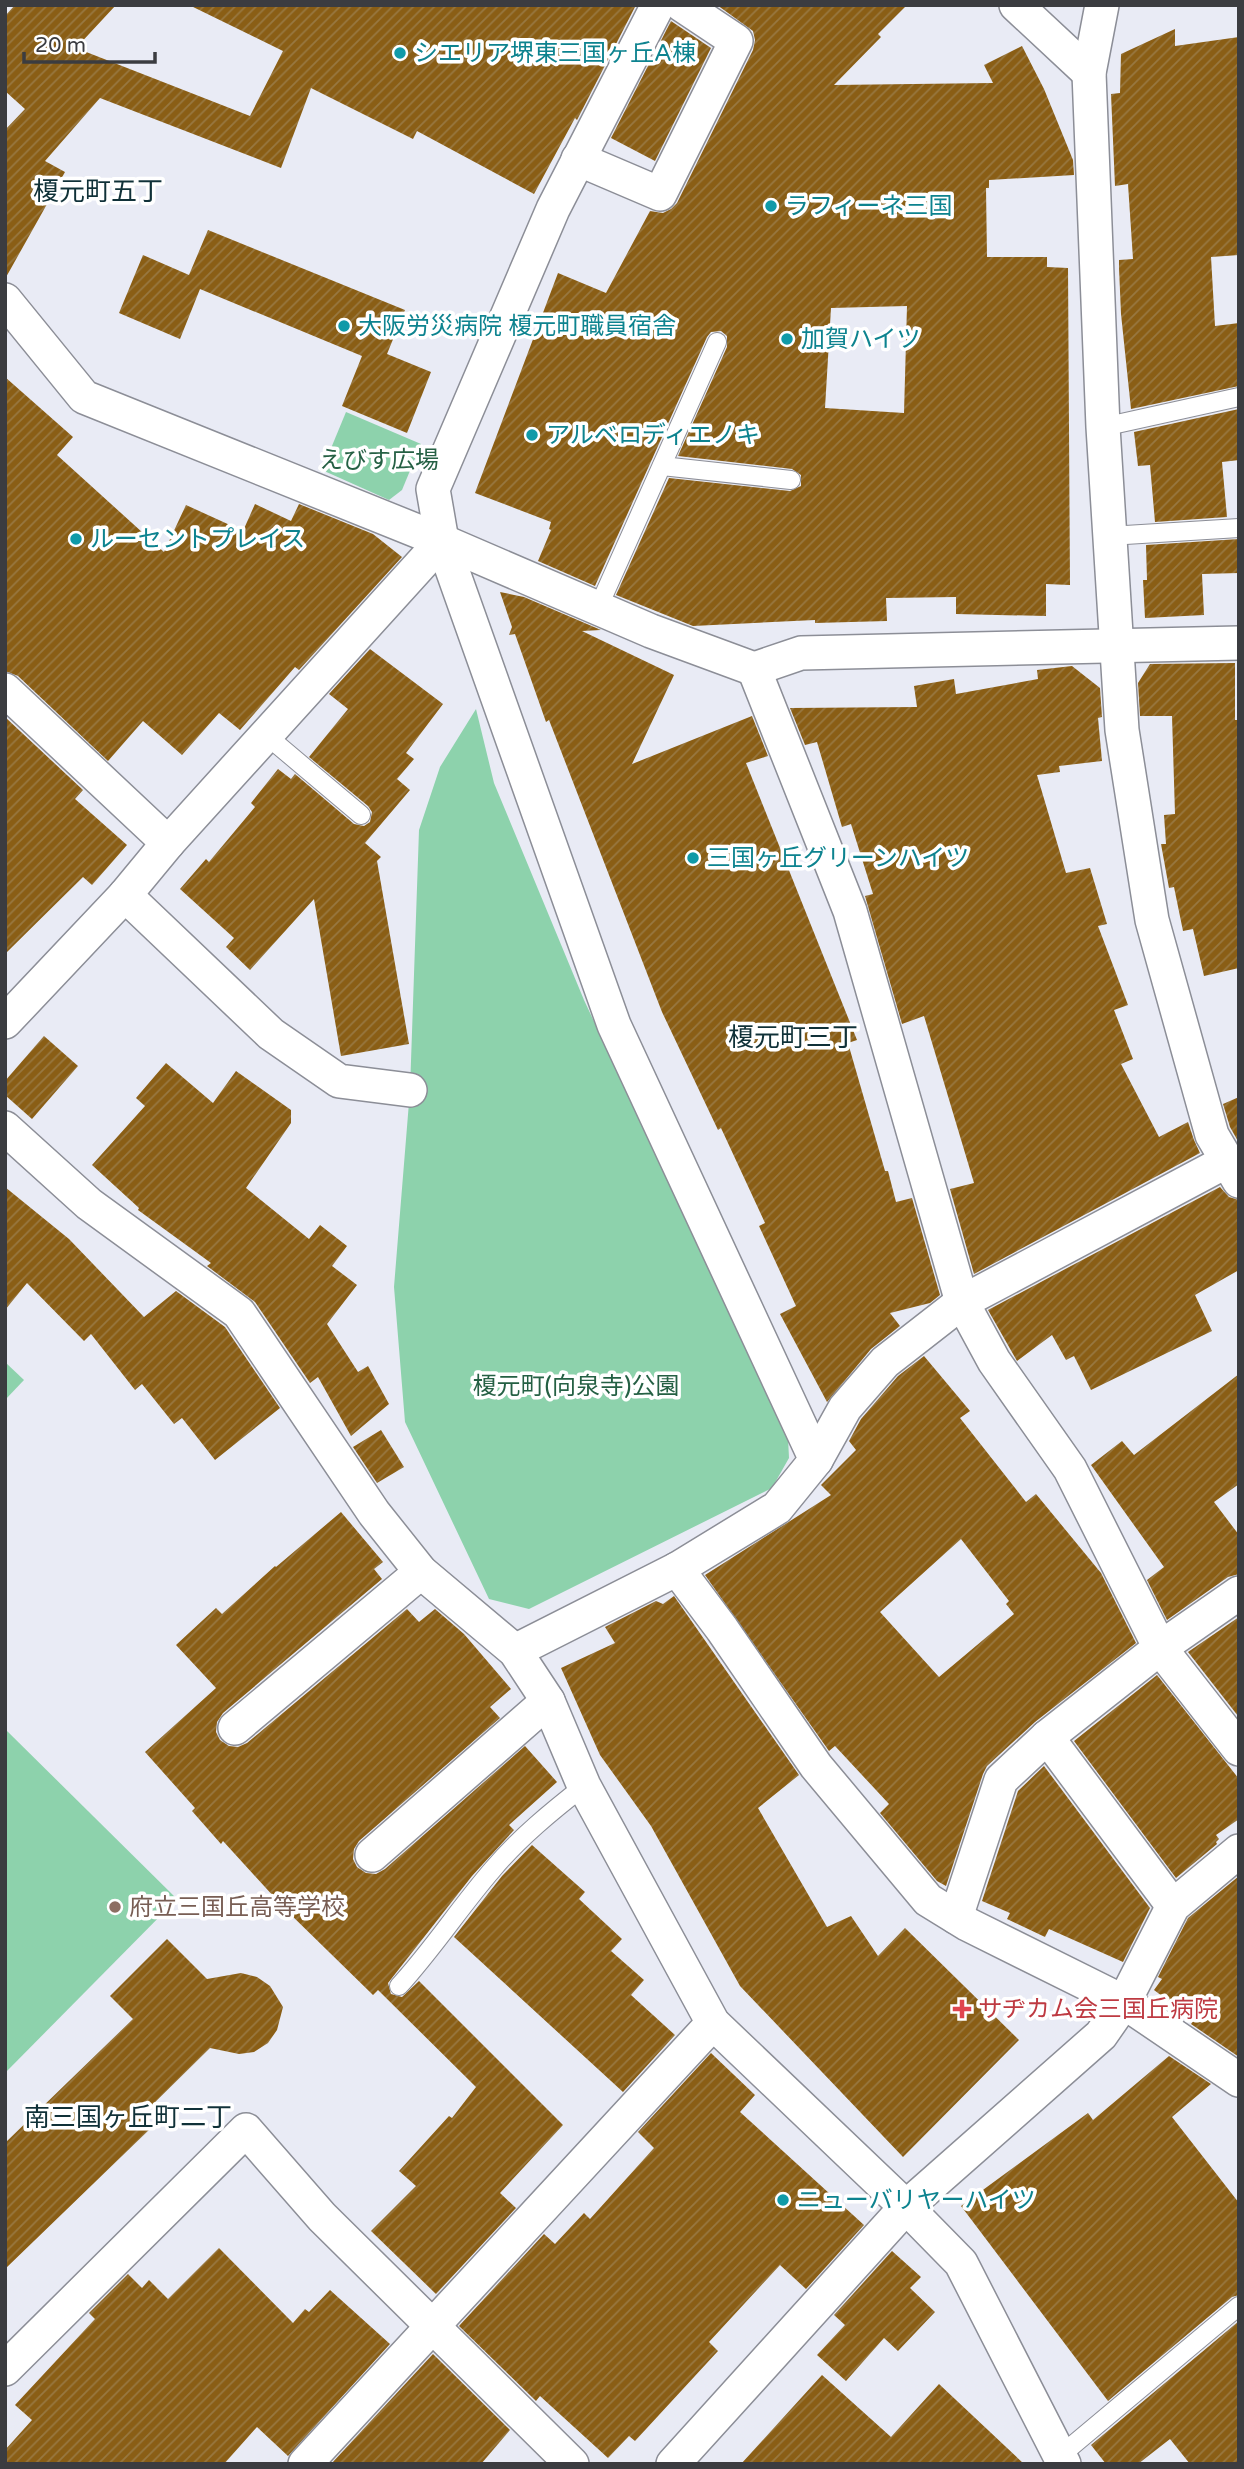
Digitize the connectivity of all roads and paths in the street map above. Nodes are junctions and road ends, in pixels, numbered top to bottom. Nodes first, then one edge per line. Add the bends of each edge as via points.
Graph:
1 (658, 5) edge
2 (681, 5) edge
3 (1016, 5) edge
4 (1102, 5) edge
5 (1089, 73) junction
6 (578, 159) junction
7 (5, 300) edge
8 (717, 342) dead end
9 (1239, 397) edge
10 (1103, 427) junction
11 (662, 466) junction
12 (791, 480) dead end
13 (1239, 528) edge
14 (1109, 536) junction
15 (442, 541) junction
16 (598, 608) junction
17 (1239, 643) edge
18 (1116, 647) junction
19 (754, 669) junction
20 (5, 690) edge
21 (266, 735) junction
22 (361, 815) dead end
23 (168, 842) junction
24 (125, 895) junction
25 (5, 1022) edge
26 (410, 1090) dead end
27 (5, 1128) edge
28 (1233, 1171) edge
29 (962, 1302) junction
30 (816, 1461) junction
31 (677, 1569) junction
32 (421, 1572) junction
33 (1239, 1593) edge
34 (1160, 1648) junction
35 (515, 1651) junction
36 (548, 1701) junction
37 (235, 1728) dead end
38 (1047, 1737) junction
39 (1239, 1749) edge
40 (584, 1786) junction
41 (1239, 1851) edge
42 (372, 1855) dead end
43 (1173, 1906) junction
44 (956, 1917) junction
45 (399, 1986) dead end
46 (1124, 2002) junction
47 (713, 2023) junction
48 (1239, 2080) edge
49 (906, 2207) junction
50 (1239, 2306) edge
51 (434, 2327) junction
52 (5, 2369) edge
53 (1059, 2461) edge
54 (305, 2464) edge
55 (572, 2464) edge
56 (673, 2464) edge

1 - 6 street
2 - 6 street via 736,41 660,194
3 - 5 street
4 - 5 street
5 - 10 street
6 - 15 street via 433,489
7 - 15 street via 84,397
8 - 11 lane
9 - 10 lane
10 - 14 street
11 - 12 lane
11 - 16 lane
13 - 14 lane
14 - 18 street
15 - 16 street
15 - 21 street
15 - 30 street via 614,1026
16 - 19 street
17 - 18 street
18 - 19 street via 801,653
18 - 28 street via 1122,730 1152,920 1212,1135
19 - 29 street via 850,911
20 - 23 street
21 - 22 lane
21 - 23 street
23 - 24 street
24 - 25 street
24 - 26 street via 271,1034 339,1081
27 - 32 street via 89,1204 239,1313 374,1513
28 - 29 street
29 - 30 street via 885,1362 845,1408
29 - 34 street via 994,1361 1070,1469
30 - 31 street via 776,1508
31 - 35 street
31 - 44 street via 816,1766 928,1900
32 - 35 street
32 - 37 street
33 - 34 street
34 - 38 street
34 - 39 street
35 - 36 street
36 - 40 street
36 - 42 street
38 - 43 street
38 - 44 street via 1001,1780
40 - 45 lane via 493,1868 425,1959
40 - 47 street
41 - 43 street
43 - 46 street
44 - 46 street
46 - 48 street
46 - 49 street via 1101,2035
47 - 49 street
47 - 51 street
49 - 53 street via 961,2263
49 - 56 street
50 - 53 lane
51 - 52 street via 322,2217 246,2130
51 - 54 street
51 - 55 street

